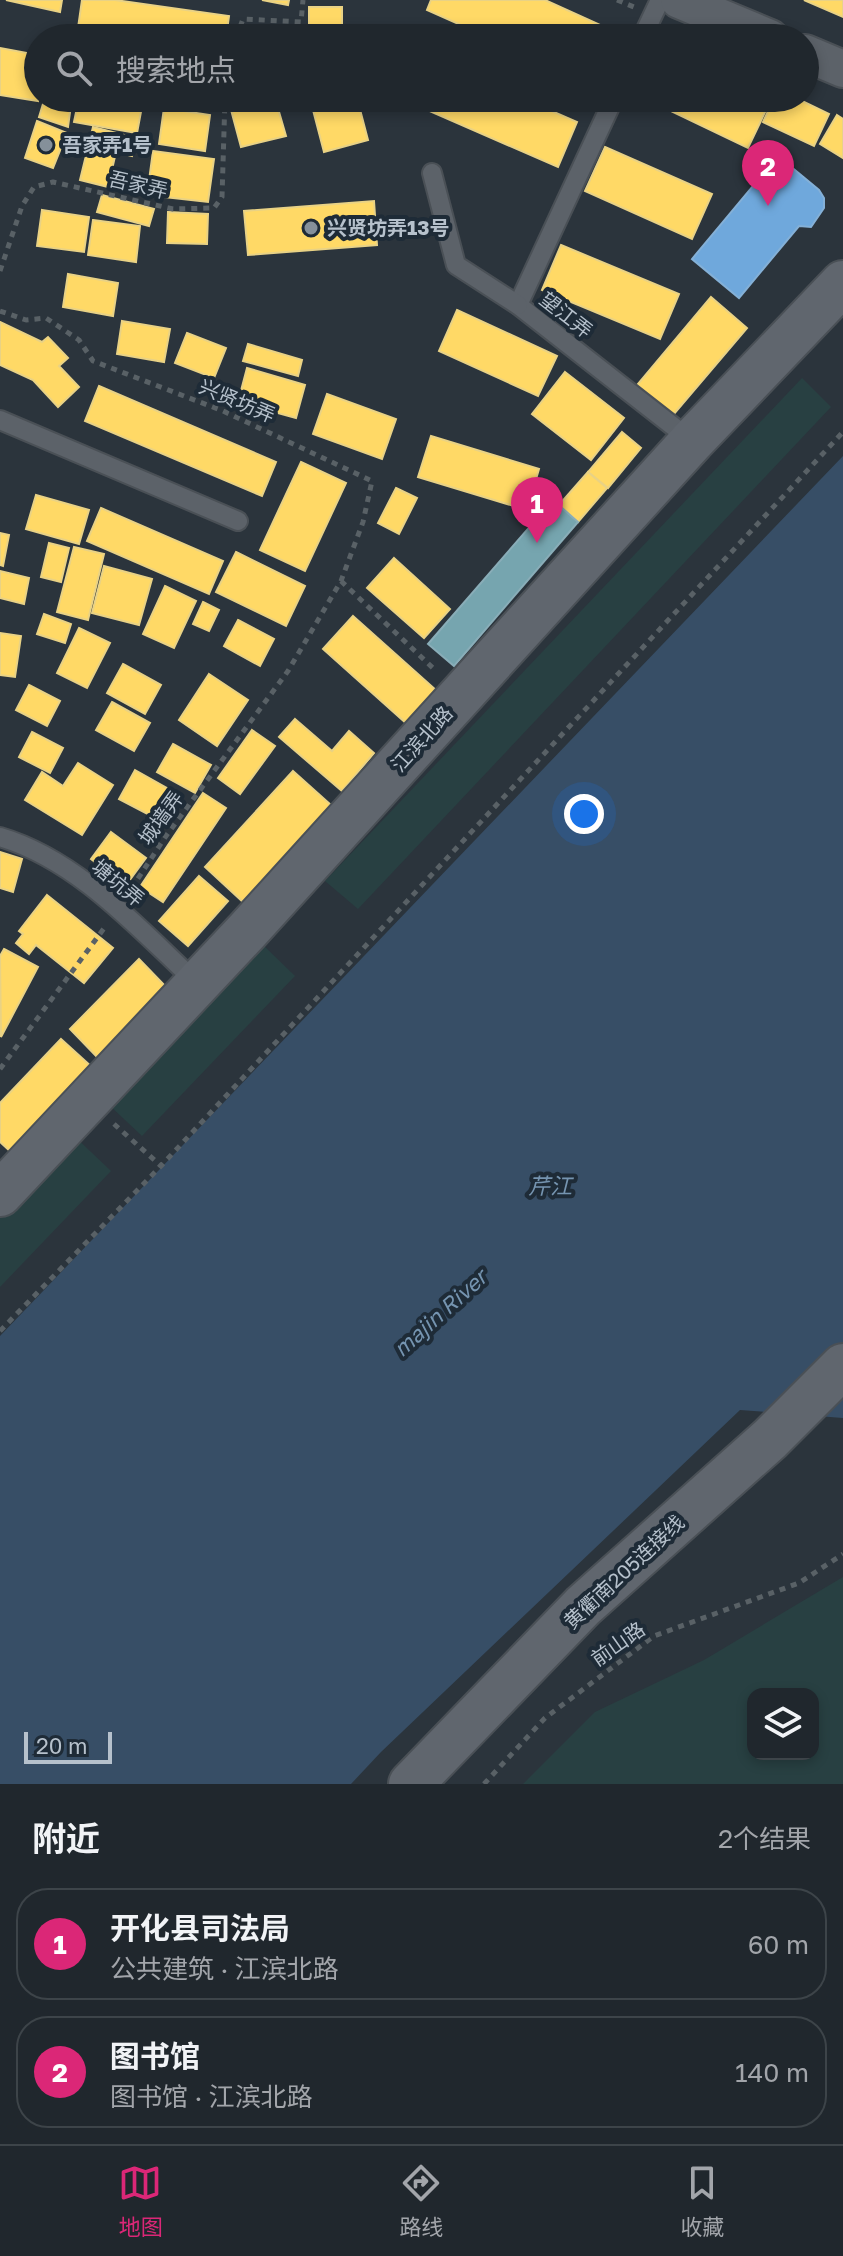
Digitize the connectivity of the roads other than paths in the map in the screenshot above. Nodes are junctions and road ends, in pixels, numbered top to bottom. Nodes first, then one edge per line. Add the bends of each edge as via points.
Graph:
1 (660, 0) edge
2 (679, 0) edge
3 (649, 24) edge
4 (736, 24) edge
5 (819, 59) edge
6 (843, 69) edge
7 (608, 112) edge
8 (432, 173) dead end
9 (843, 283) edge
10 (518, 305) junction
11 (0, 420) edge
12 (692, 441) junction
13 (238, 521) dead end
14 (0, 837) edge
15 (196, 982) junction
16 (0, 1194) edge
17 (843, 1366) edge
18 (411, 1784) edge

1 - 3 lane
2 - 4 street
5 - 6 street
7 - 10 lane, 望江弄
8 - 10 lane via 456,265
9 - 12 main road, 江滨北路
10 - 12 lane, 望江弄
11 - 13 lane
12 - 15 main road, 江滨北路
14 - 15 lane, 塘坑弄 via 49,856
15 - 16 main road, 江滨北路
17 - 18 main road, 黄衢南205连接线 via 770,1439 583,1606

